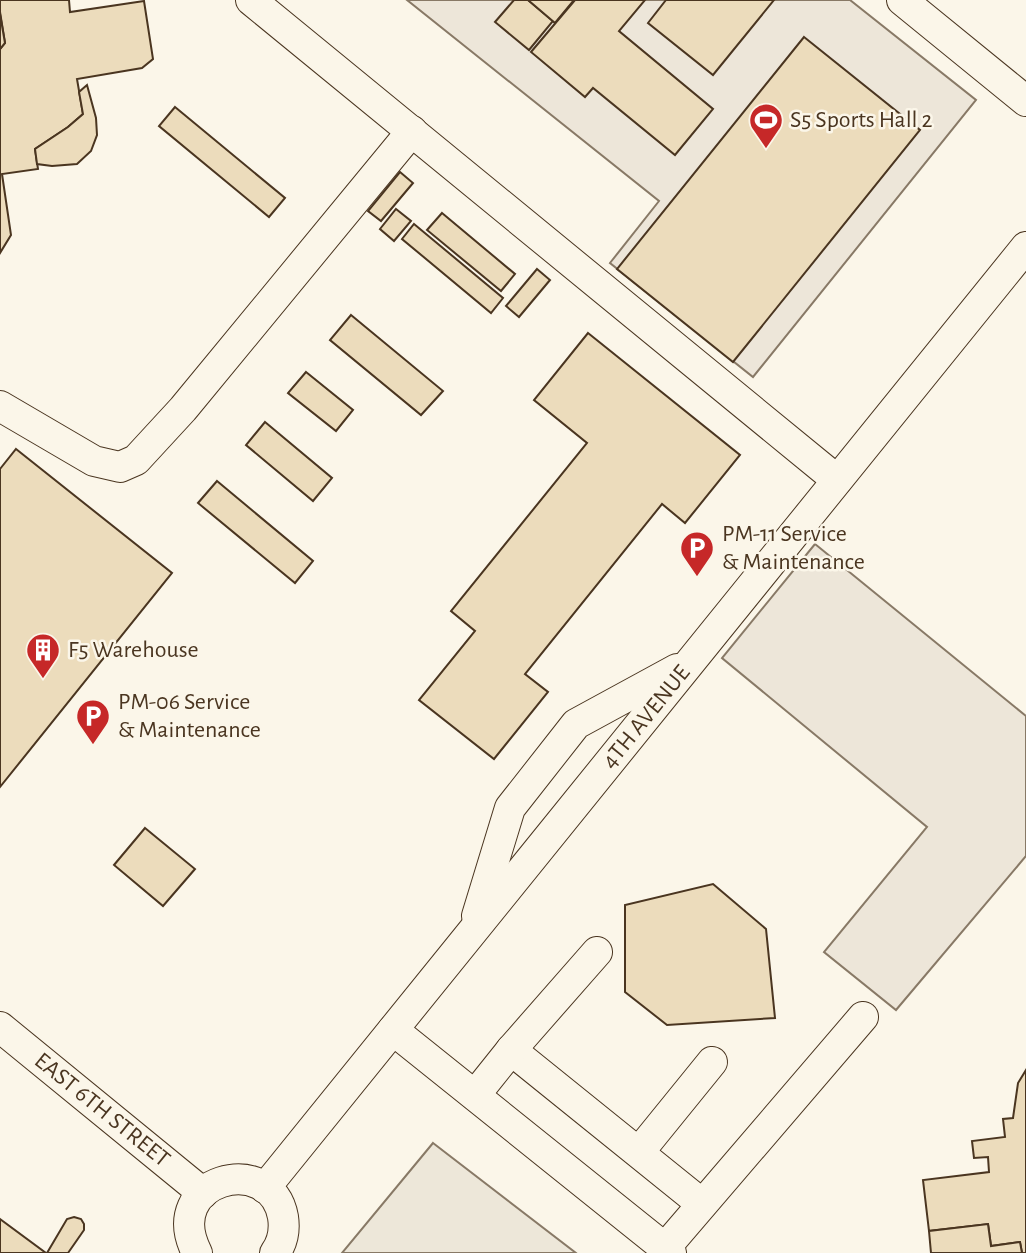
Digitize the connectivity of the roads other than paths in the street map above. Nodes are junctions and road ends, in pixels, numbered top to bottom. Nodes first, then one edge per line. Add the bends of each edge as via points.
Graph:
1 (251, 0) edge
2 (902, 0) edge
3 (1026, 101) edge
4 (412, 131) junction
5 (1026, 247) edge
6 (0, 406) edge
7 (837, 480) junction
8 (691, 662) junction
9 (471, 933) junction
10 (597, 952) dead end
11 (863, 1017) dead end
12 (0, 1027) edge
13 (393, 1030) junction
14 (511, 1050) junction
15 (712, 1062) dead end
16 (475, 1096) junction
17 (639, 1153) junction
18 (265, 1188) junction
19 (203, 1193) junction
20 (702, 1204) junction
21 (668, 1251) edge
22 (278, 1252) edge
23 (197, 1253) edge

1 - 4 lane
2 - 3 lane
4 - 6 lane via 136,460 120,467 94,461
4 - 7 lane
5 - 7 lane, 4TH AVENUE
7 - 8 lane, 4TH AVENUE
8 - 9 lane, 4TH AVENUE
8 - 9 lane via 576,724 510,808
9 - 13 lane, 4TH AVENUE
10 - 14 lane
11 - 20 lane
12 - 19 lane, EAST 6TH STREET
13 - 16 lane
13 - 18 lane, 4TH AVENUE
14 - 16 lane
14 - 17 lane
15 - 17 lane
16 - 21 lane
17 - 20 lane
18 - 19 lane via 255,1182 228,1180
18 - 22 lane via 282,1210 283,1237
19 - 23 lane via 190,1215
20 - 21 lane

